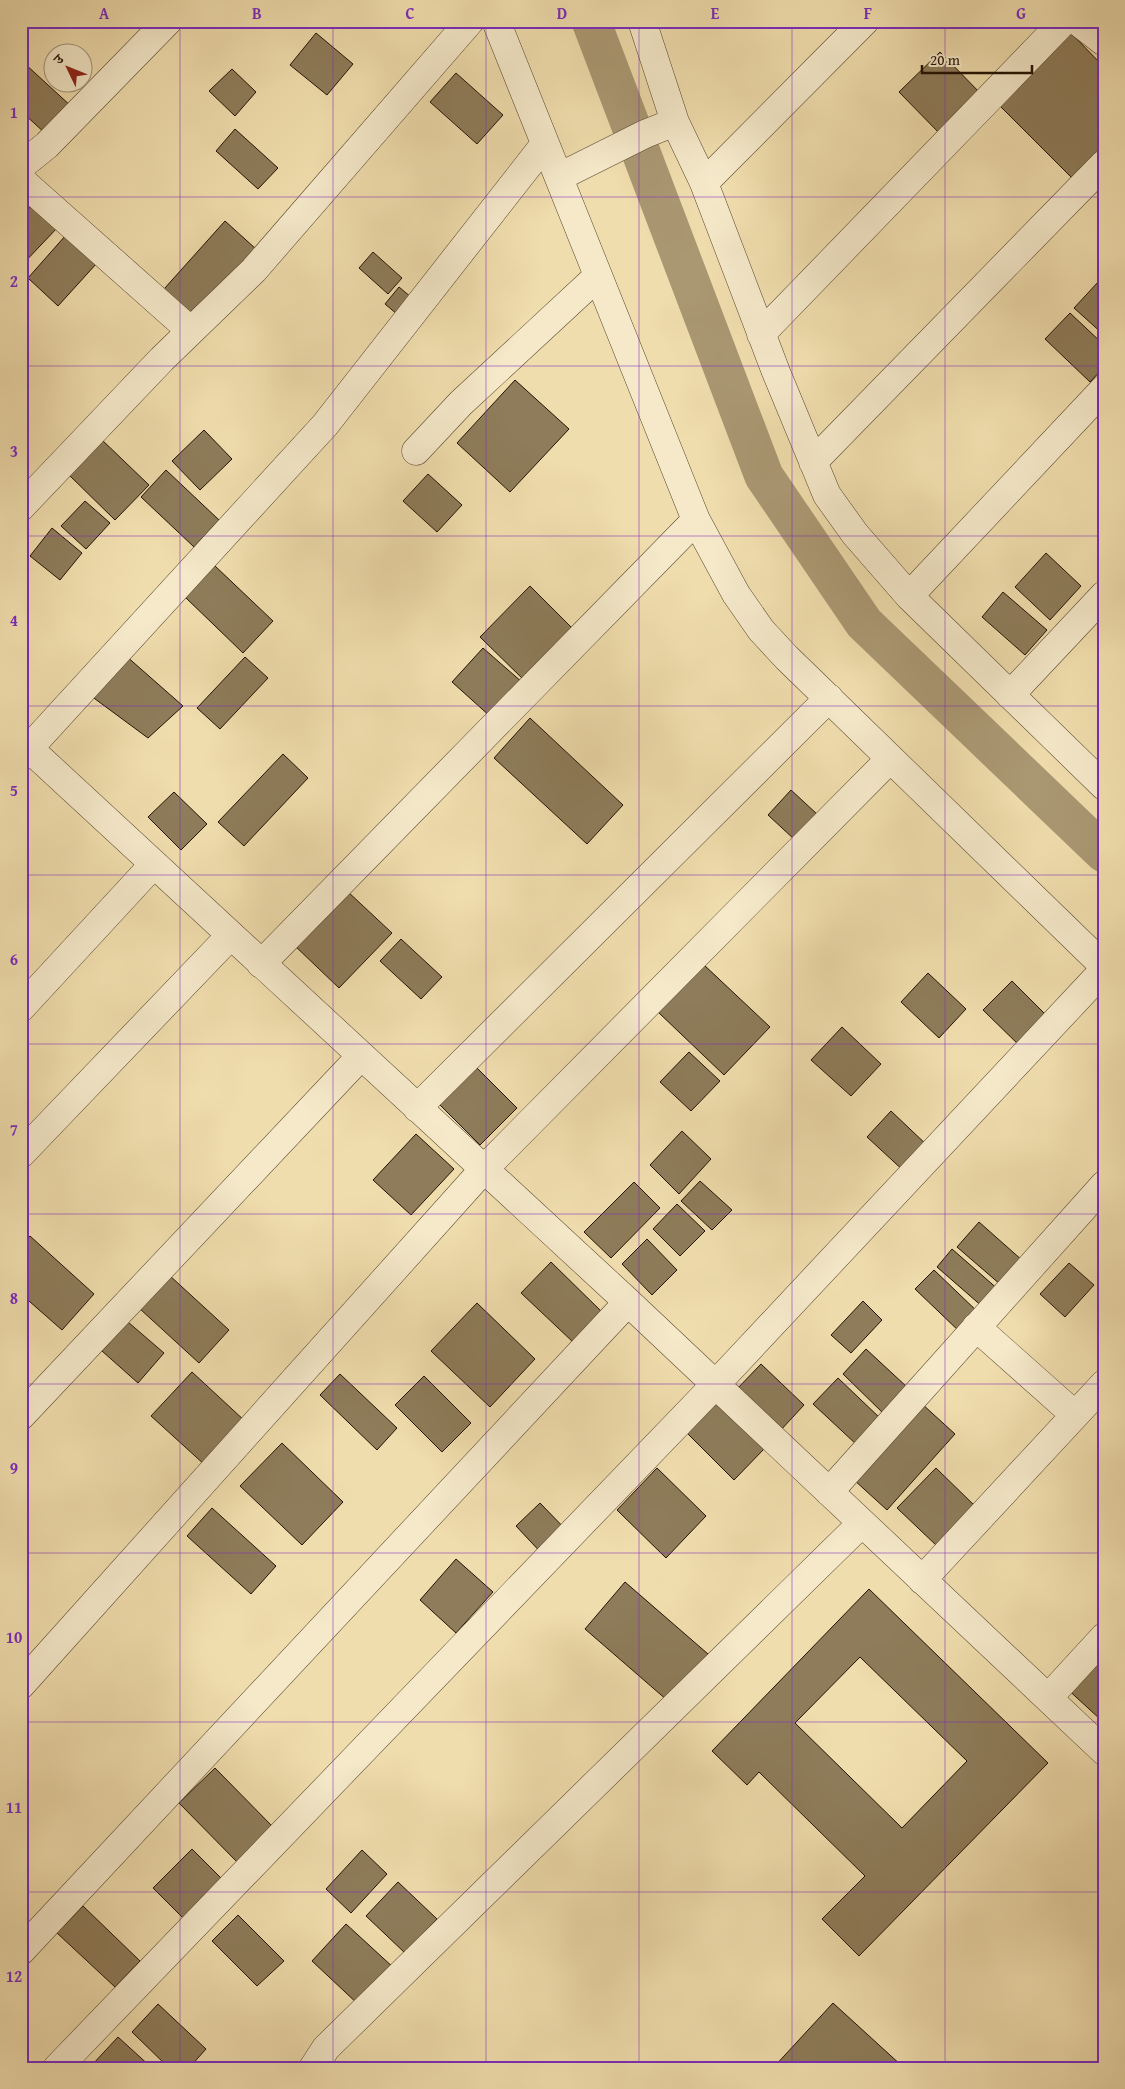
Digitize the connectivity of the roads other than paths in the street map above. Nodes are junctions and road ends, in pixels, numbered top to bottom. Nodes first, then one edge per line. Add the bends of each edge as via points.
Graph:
1 (168, 21) edge
2 (470, 21) edge
3 (496, 21) edge
4 (865, 21) edge
5 (1064, 21) edge
6 (1077, 21) edge
7 (651, 27) edge
8 (1104, 42) edge
9 (675, 122) junction
10 (545, 144) junction
11 (1104, 164) edge
12 (21, 166) edge
13 (559, 177) junction
14 (21, 180) edge
15 (704, 183) junction
16 (598, 276) junction
17 (191, 331) junction
18 (761, 334) junction
19 (1104, 390) edge
20 (416, 451) dead end
21 (813, 462) junction
22 (21, 507) edge
23 (696, 520) junction
24 (1104, 595) edge
25 (909, 596) junction
26 (1010, 695) junction
27 (829, 698) junction
28 (24, 749) edge
29 (890, 759) junction
30 (1104, 786) edge
31 (154, 864) junction
32 (231, 935) junction
33 (261, 964) junction
34 (1104, 966) edge
35 (1104, 970) edge
36 (21, 1008) edge
37 (361, 1056) junction
38 (417, 1108) junction
39 (21, 1154) edge
40 (484, 1169) junction
41 (1104, 1185) edge
42 (628, 1302) junction
43 (976, 1327) junction
44 (1104, 1384) edge
45 (716, 1385) junction
46 (1075, 1415) junction
47 (21, 1416) edge
48 (829, 1492) junction
49 (862, 1523) junction
50 (922, 1580) junction
51 (1104, 1637) edge
52 (21, 1685) edge
53 (1048, 1698) junction
54 (1104, 1751) edge
55 (21, 1951) edge
56 (57, 2068) edge
57 (313, 2068) edge

1 - 12 street via 47,146
2 - 17 street via 254,270
3 - 10 street
4 - 15 street
5 - 18 street
6 - 8 street
7 - 9 street
9 - 13 street
9 - 15 street
10 - 13 street
10 - 28 street via 325,425
11 - 21 street
13 - 16 street
14 - 17 street
15 - 18 street
16 - 20 street via 461,403
16 - 23 street
17 - 22 street
18 - 21 street
19 - 25 street
21 - 25 street via 827,495
23 - 27 street via 736,594 761,630
23 - 33 street
24 - 26 street
25 - 26 street
26 - 30 street
27 - 29 street
27 - 38 street
28 - 31 street
29 - 34 street
29 - 40 street
31 - 32 street
31 - 36 street
32 - 33 street
32 - 39 street
33 - 37 street
35 - 45 street
37 - 38 street
37 - 47 street
38 - 40 street
40 - 42 street
40 - 52 street
41 - 43 street
42 - 45 street
42 - 55 street
43 - 46 street
43 - 48 street
44 - 46 street
45 - 48 street
45 - 56 street
46 - 50 street
48 - 49 street
49 - 50 street
49 - 57 street via 326,2048
50 - 53 street
51 - 53 street
53 - 54 street

